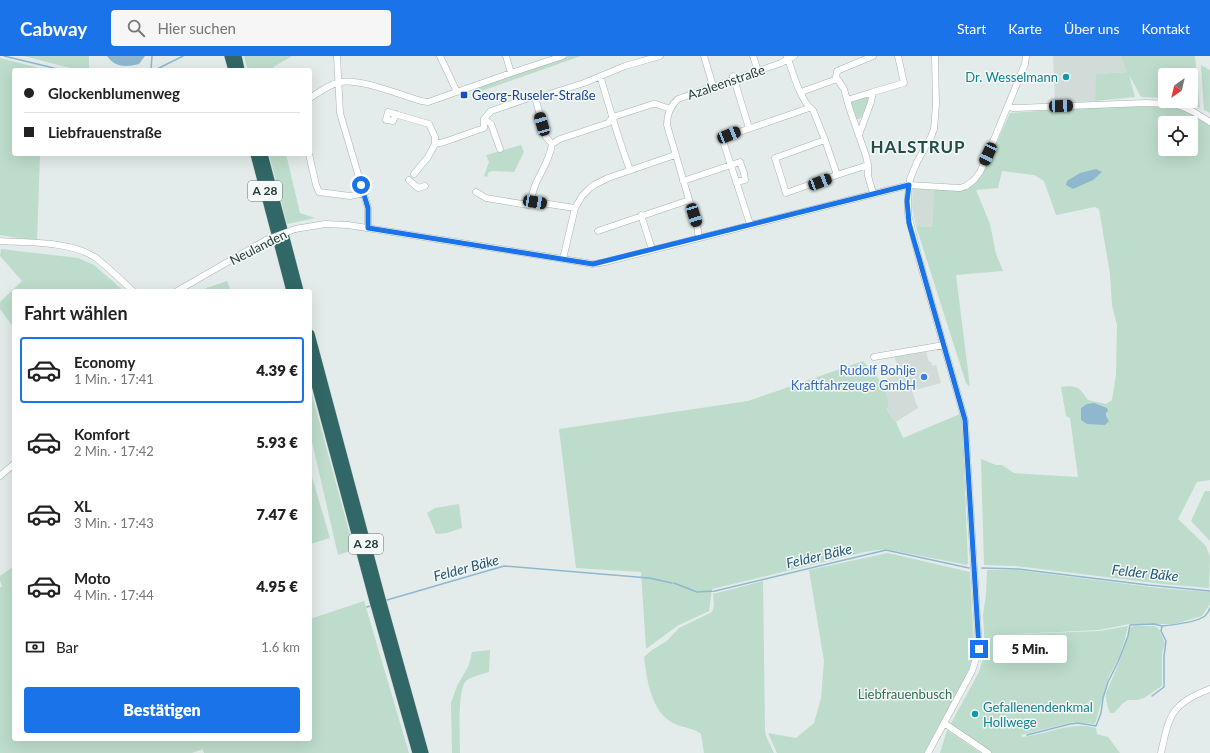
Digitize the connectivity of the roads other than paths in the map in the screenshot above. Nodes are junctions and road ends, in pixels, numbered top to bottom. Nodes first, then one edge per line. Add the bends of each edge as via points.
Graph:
1 (229, 56) edge
2 (237, 56) edge
3 (337, 56) edge
4 (440, 56) edge
5 (506, 56) edge
6 (563, 56) edge
7 (660, 56) edge
8 (704, 56) edge
9 (753, 56) edge
10 (873, 56) edge
11 (898, 56) edge
12 (935, 56) edge
13 (1026, 56) edge
14 (790, 57) edge
15 (232, 68) edge
16 (240, 68) edge
17 (758, 71) junction
18 (511, 73) junction
19 (600, 76) junction
20 (733, 77) junction
21 (838, 80) junction
22 (339, 82) junction
23 (713, 86) junction
24 (457, 92) junction
25 (800, 92) junction
26 (873, 92) junction
27 (312, 97) edge
28 (534, 97) junction
29 (847, 100) junction
30 (1008, 106) junction
31 (809, 108) junction
32 (670, 109) junction
33 (396, 114) dead end
34 (613, 117) junction
35 (484, 119) junction
36 (1210, 122) edge
37 (749, 128) junction
38 (859, 135) junction
39 (825, 140) junction
40 (435, 144) junction
41 (552, 144) junction
42 (500, 149) dead end
43 (256, 156) edge
44 (264, 156) edge
45 (309, 156) edge
46 (675, 156) junction
47 (731, 165) junction
48 (868, 165) junction
49 (630, 170) junction
50 (414, 174) dead end
51 (837, 175) junction
52 (409, 180) dead end
53 (683, 181) junction
54 (736, 182) junction
55 (909, 185) junction
56 (425, 186) dead end
57 (476, 192) dead end
58 (873, 193) junction
59 (364, 194) junction
60 (689, 200) junction
61 (528, 204) junction
62 (574, 208) junction
63 (649, 213) junction
64 (641, 216) junction
65 (643, 222) junction
66 (750, 224) junction
67 (368, 228) junction
68 (598, 231) dead end
69 (698, 233) dead end
70 (0, 241) edge
71 (652, 249) junction
72 (563, 259) junction
73 (131, 289) edge
74 (180, 289) edge
75 (290, 289) edge
76 (298, 289) edge
77 (312, 341) edge
78 (944, 345) junction
79 (874, 357) dead end
80 (312, 369) edge
81 (12, 466) edge
82 (0, 476) edge
83 (1210, 689) edge
84 (944, 724) junction
85 (417, 753) edge
86 (424, 753) edge
87 (928, 753) edge
88 (988, 753) edge
89 (1161, 753) edge

1 - 15 highway
2 - 16 highway
3 - 22 street
4 - 24 street
5 - 18 street
6 - 18 street
7 - 19 street
8 - 23 street
9 - 17 street
10 - 21 street via 836,71
11 - 26 street via 904,83
12 - 55 street via 934,129 917,162
13 - 30 street, Neulanden
14 - 17 street, Azaleenstraße
14 - 25 street
17 - 20 street, Azaleenstraße
18 - 24 street
19 - 28 street
19 - 34 street
20 - 23 street, Azaleenstraße
20 - 37 street
21 - 25 street
21 - 29 street
22 - 24 street via 369,86 428,102
22 - 27 street
22 - 59 street via 340,113
23 - 32 street, Azaleenstraße via 678,99
25 - 31 street
26 - 29 street
26 - 38 street
28 - 35 street via 491,111
28 - 41 street via 546,137
29 - 38 street
30 - 36 street via 1013,108 1172,104 1194,112
30 - 55 street, Neulanden via 983,166 971,183 960,188
31 - 37 street
31 - 39 street via 813,110
32 - 34 street via 653,104
32 - 46 street via 667,125
33 - 40 street via 429,124 435,137
34 - 41 street via 608,123
34 - 49 street via 614,127
35 - 40 street via 484,128
35 - 42 street via 491,124
37 - 47 street via 722,138
38 - 48 street
39 - 51 street
39 - 51 street via 775,158 786,193
40 - 50 street
41 - 61 street via 551,153
43 - 75 highway, A 28
44 - 76 highway, A 28
45 - 59 street via 319,192 350,196
46 - 49 street
46 - 53 street
47 - 53 street
47 - 54 street
47 - 54 street via 740,162 744,173 745,180
48 - 51 street
48 - 58 street
49 - 62 street via 594,185
52 - 56 street via 418,188
53 - 60 street
54 - 66 street
55 - 58 street, Neulanden
55 - 78 street via 909,223
57 - 61 street via 486,198
58 - 66 street, Neulanden
59 - 67 street via 369,216
60 - 63 street
60 - 69 street
61 - 62 street via 535,202
62 - 72 street
63 - 64 street
63 - 65 street via 651,217
64 - 65 street
64 - 68 street
65 - 71 street
66 - 71 street, Neulanden
67 - 72 street, Neulanden
67 - 74 street, Neulanden, bridge via 325,224 278,234
70 - 73 street via 57,245 80,251 95,258
71 - 72 street, Neulanden via 593,264
77 - 86 highway, A 28
78 - 79 street
78 - 84 street via 965,420 979,649 972,671
80 - 85 highway, A 28
81 - 82 street
83 - 89 street via 1176,708 1167,726
84 - 87 street
84 - 88 street

